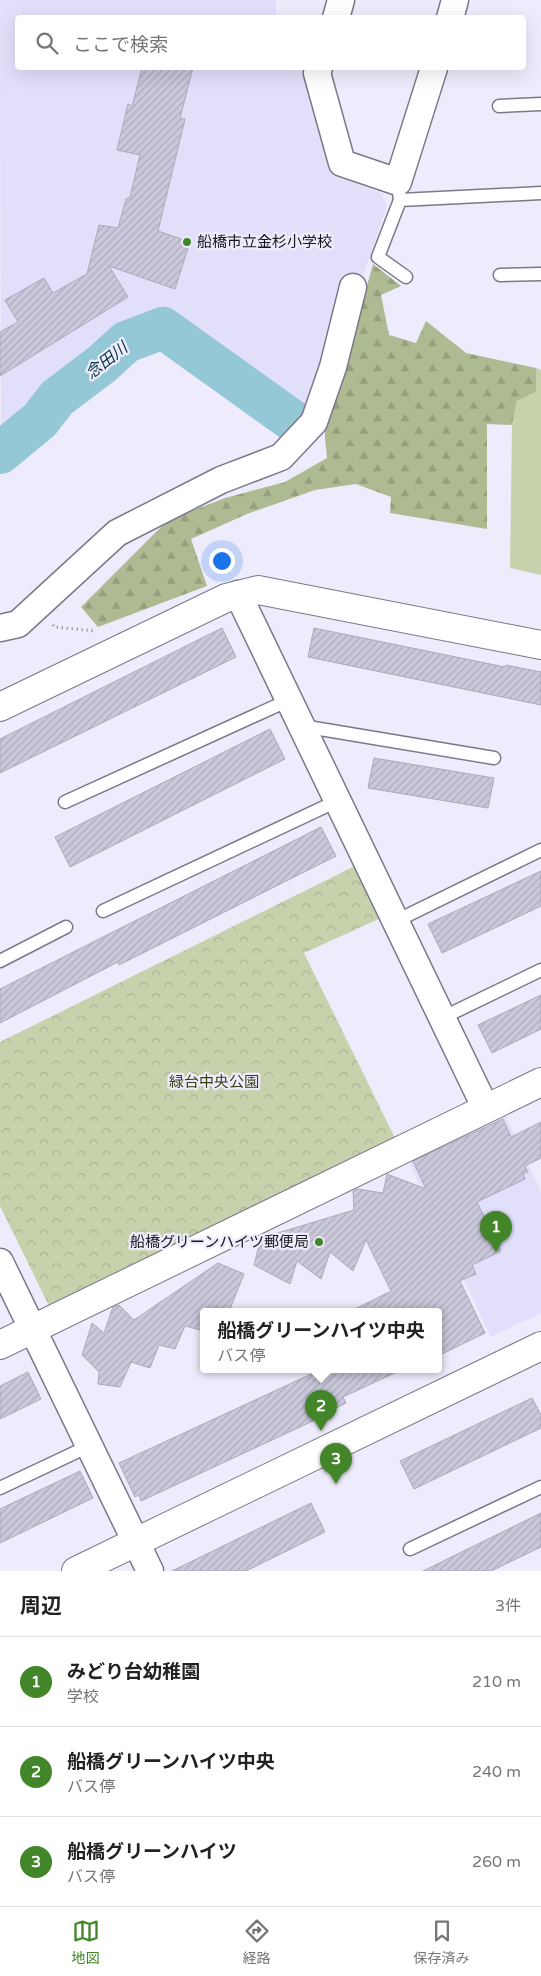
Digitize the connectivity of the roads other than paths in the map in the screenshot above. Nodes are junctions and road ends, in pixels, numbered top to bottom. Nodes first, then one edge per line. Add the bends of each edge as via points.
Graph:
1 (341, 0) edge
2 (455, 0) edge
3 (337, 15) edge
4 (451, 15) edge
5 (319, 70) edge
6 (433, 70) edge
7 (541, 104) edge
8 (499, 106) dead end
9 (399, 191) junction
10 (541, 193) edge
11 (541, 274) edge
12 (500, 276) dead end
13 (406, 278) dead end
14 (353, 287) dead end
15 (238, 594) junction
16 (0, 628) edge
17 (541, 646) edge
18 (289, 700) junction
19 (0, 707) edge
20 (301, 726) junction
21 (494, 758) dead end
22 (337, 801) junction
23 (64, 802) dead end
24 (541, 850) edge
25 (103, 911) dead end
26 (396, 921) junction
27 (66, 927) dead end
28 (0, 961) edge
29 (541, 970) edge
30 (442, 1018) junction
31 (541, 1082) edge
32 (486, 1109) junction
33 (0, 1262) edge
34 (32, 1330) junction
35 (0, 1345) edge
36 (540, 1349) edge
37 (89, 1446) junction
38 (541, 1487) edge
39 (0, 1488) edge
40 (136, 1542) junction
41 (410, 1549) dead end
42 (76, 1571) edge
43 (150, 1571) edge

1 - 3 street
2 - 4 street
5 - 9 street via 342,163
6 - 9 street
7 - 8 lane
9 - 10 lane
9 - 13 lane via 378,257
11 - 12 lane
14 - 16 street via 333,367 314,422 280,457 221,480 117,533 18,624
15 - 17 street via 258,590 278,593
15 - 18 street
15 - 19 street
18 - 20 street
18 - 23 lane
20 - 21 lane
20 - 22 street
22 - 25 lane
22 - 26 street
24 - 26 lane
26 - 30 street
27 - 28 lane
29 - 30 lane
30 - 32 street
31 - 32 street
32 - 34 street
33 - 34 street
34 - 35 street
34 - 37 street
36 - 40 street
37 - 39 lane
37 - 40 street
38 - 41 lane
40 - 42 street
40 - 43 street

